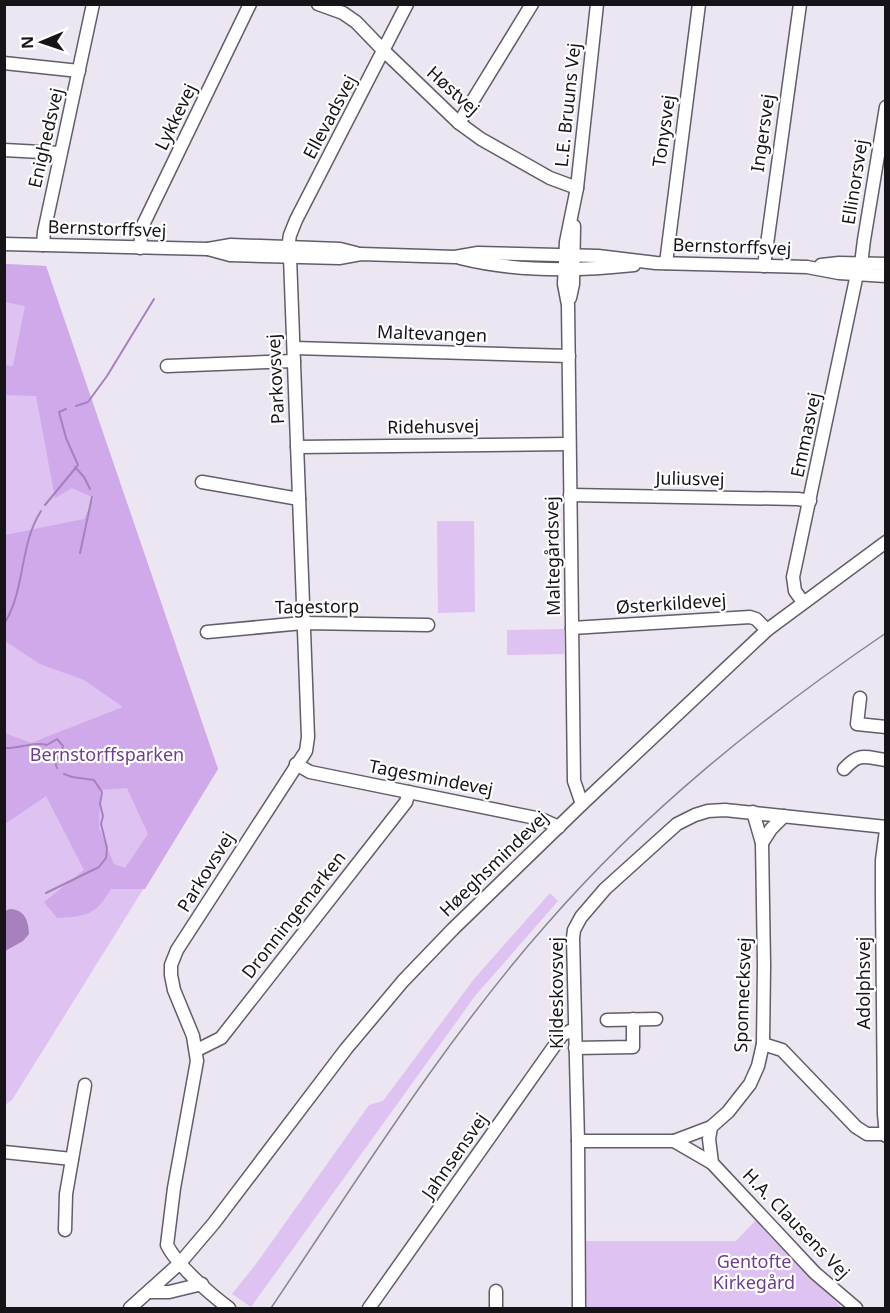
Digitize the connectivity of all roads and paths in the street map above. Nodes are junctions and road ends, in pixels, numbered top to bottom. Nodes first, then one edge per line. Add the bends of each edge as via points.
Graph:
1 (93, 4) edge
2 (250, 4) edge
3 (318, 4) edge
4 (407, 4) edge
5 (532, 4) edge
6 (597, 4) edge
7 (699, 4) edge
8 (800, 4) edge
9 (384, 51) junction
10 (4, 63) edge
11 (79, 71) junction
12 (885, 107) edge
13 (459, 123) junction
14 (4, 150) edge
15 (60, 153) junction
16 (577, 188) junction
17 (4, 244) edge
18 (43, 245) junction
19 (140, 248) junction
20 (289, 252) junction
21 (569, 262) junction
22 (661, 263) junction
23 (885, 264) edge
24 (764, 266) junction
25 (859, 269) junction
26 (885, 276) edge
27 (294, 355) junction
28 (569, 356) junction
29 (167, 366) dead end
30 (569, 444) junction
31 (297, 447) junction
32 (202, 482) dead end
33 (570, 495) junction
34 (299, 499) junction
35 (810, 501) junction
36 (885, 542) edge
37 (802, 602) junction
38 (303, 623) junction
39 (428, 625) dead end
40 (572, 628) junction
41 (767, 630) junction
42 (207, 632) dead end
43 (860, 698) dead end
44 (885, 726) edge
45 (885, 760) edge
46 (296, 764) junction
47 (844, 769) dead end
48 (409, 792) junction
49 (582, 804) junction
50 (753, 812) junction
51 (784, 816) junction
52 (559, 827) junction
53 (885, 829) edge
54 (762, 843) junction
55 (633, 1019) junction
56 (656, 1019) dead end
57 (607, 1020) dead end
58 (574, 1029) junction
59 (763, 1044) junction
60 (575, 1048) junction
61 (197, 1050) junction
62 (85, 1085) dead end
63 (711, 1126) junction
64 (885, 1135) edge
65 (578, 1141) junction
66 (674, 1141) junction
67 (4, 1152) edge
68 (72, 1159) junction
69 (712, 1163) junction
70 (65, 1230) dead end
71 (180, 1263) junction
72 (202, 1284) junction
73 (496, 1291) dead end
74 (150, 1292) junction
75 (130, 1308) edge
76 (229, 1308) edge
77 (369, 1308) edge
78 (496, 1308) edge
79 (579, 1308) edge
80 (856, 1308) edge

1 - 11 street, Enighedsvej
2 - 19 street, Lykkevej via 142,227
3 - 9 street, Høstvej via 356,22
4 - 9 street, Ellevadsvej
5 - 13 street
6 - 16 street, L.E. Bruuns Vej
7 - 22 street, Tonysvej
8 - 24 street, Ingersvej
9 - 13 street, Høstvej
9 - 20 street, Ellevadsvej via 296,220
10 - 11 street
11 - 15 street, Enighedsvej
12 - 25 street, Ellinorsvej
13 - 16 street, Høstvej via 550,178
14 - 15 street
15 - 18 street, Enighedsvej
16 - 21 street, L.E. Bruuns Vej
17 - 18 street, Bernstorffsvej
18 - 19 street, Bernstorffsvej
19 - 20 street, Bernstorffsvej via 208,249 231,245
20 - 21 street, Bernstorffsvej via 340,249 361,254 455,257 478,262
20 - 27 street, Parkovsvej
21 - 22 street, Bernstorffsvej
21 - 28 street, Maltegårdsvej via 573,284 568,305
22 - 24 street, Bernstorffsvej
23 - 25 street, Bernstorffsvej
24 - 25 street, Bernstorffsvej
25 - 26 street, Bernstorffsvej
25 - 35 street, Emmasvej
27 - 28 street, Maltevangen
27 - 29 street, Maltevangen
27 - 31 street, Parkovsvej
28 - 30 street, Maltegårdsvej
30 - 31 street, Ridehusvej
30 - 33 street, Maltegårdsvej
31 - 34 street, Parkovsvej
32 - 34 street
33 - 35 street, Juliusvej
33 - 40 street, Maltegårdsvej
34 - 38 street, Parkovsvej
35 - 37 street, Emmasvej via 793,577
36 - 37 street, Høeghsmindevej
37 - 41 street, Høeghsmindevej
38 - 39 street, Tagestorp
38 - 42 street, Tagestorp
38 - 46 street, Parkovsvej via 308,737 306,751
40 - 41 street, Østerkildevej via 750,617
40 - 49 street, Maltegårdsvej via 574,781
41 - 49 street, Høeghsmindevej
43 - 44 street via 857,724
45 - 47 street via 859,757
46 - 48 street, Tagesmindevej via 310,772
46 - 61 street, Parkovsvej via 173,958 174,990
48 - 52 street, Tagesmindevej via 541,819
48 - 61 street, Dronningemarken via 406,802 221,1038
49 - 52 street, Høeghsmindevej
50 - 51 street, Kildeskovsvej
50 - 54 street, Sponnecksvej
50 - 58 street, Kildeskovsvej via 708,811 677,824 586,911 573,938
51 - 53 street, Kildeskovsvej
51 - 54 street
52 - 71 street, Høeghsmindevej via 403,981 334,1063
53 - 64 street, Adolphsvej
54 - 59 street, Sponnecksvej
55 - 56 street
55 - 57 street
55 - 60 street via 633,1047
58 - 60 street, Kildeskovsvej
58 - 77 street, Jahnsensvej via 562,1035
59 - 63 street, Sponnecksvej via 750,1084
59 - 64 street via 782,1050 856,1127 867,1134
60 - 65 street, Kildeskovsvej
61 - 71 street, Parkovsvej via 167,1239 170,1251
62 - 68 street
63 - 66 street, Sponnecksvej
63 - 69 street
65 - 66 street
65 - 79 street, Kildeskovsvej
66 - 69 street, H.A. Clausens Vej
67 - 68 street
68 - 70 street
69 - 80 street, H.A. Clausens Vej via 815,1273
71 - 72 street
71 - 74 street, Høeghsmindevej
72 - 74 street
72 - 76 street
73 - 78 street
74 - 75 street, Høeghsmindevej

